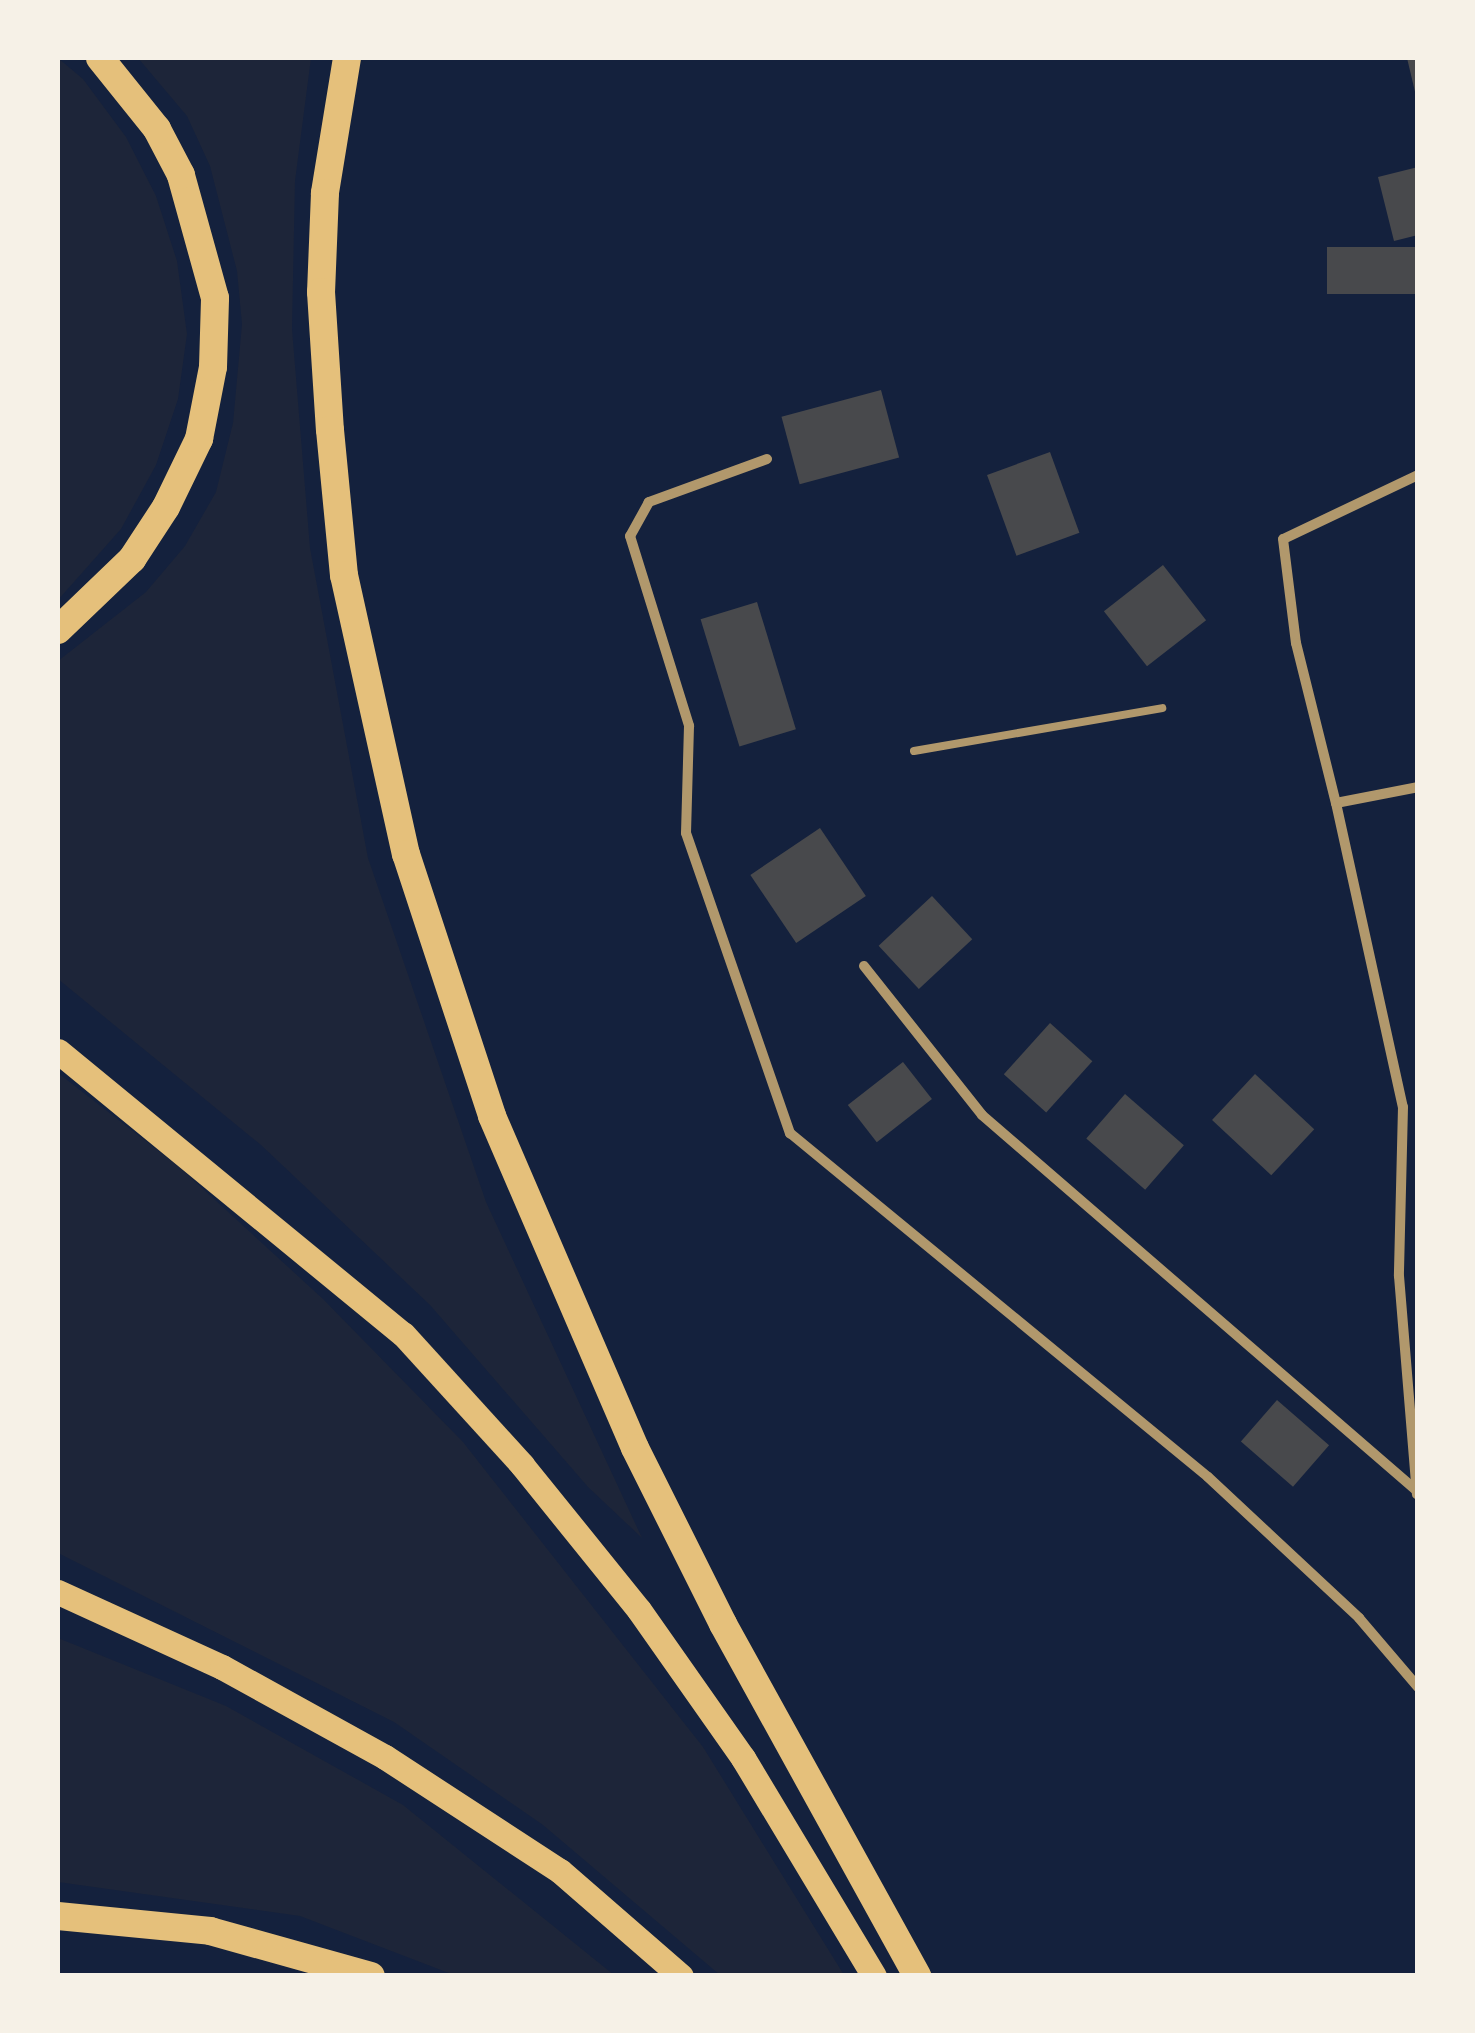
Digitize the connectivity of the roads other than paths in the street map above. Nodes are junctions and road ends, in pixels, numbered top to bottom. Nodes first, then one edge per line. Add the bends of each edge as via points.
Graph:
1 (100, 58) edge
2 (346, 58) edge
3 (767, 460) dead end
4 (1418, 475) edge
5 (58, 630) edge
6 (1162, 708) dead end
7 (914, 752) dead end
8 (1418, 788) edge
9 (1336, 803) junction
10 (864, 966) dead end
11 (58, 1051) edge
12 (1417, 1493) edge
13 (58, 1592) edge
14 (1418, 1687) edge
15 (58, 1916) edge
16 (371, 1976) edge
17 (680, 1976) edge
18 (874, 1976) edge
19 (917, 1976) edge

1 - 5 highway via 157,129 181,175 215,298 213,368 199,438 166,507 132,559
2 - 19 highway via 325,193 321,292 329,410 344,576 406,854 492,1116 636,1448 723,1624
3 - 14 street via 649,502 630,536 689,726 686,833 790,1134 1208,1478 1358,1618
4 - 9 street via 1283,539 1296,643
6 - 7 lane
8 - 9 street
9 - 12 street via 1403,1107 1399,1276
10 - 12 street via 982,1115
11 - 18 highway via 403,1334 522,1465 639,1610 743,1758
13 - 17 highway via 222,1667 385,1757 560,1872
15 - 16 highway via 210,1931

